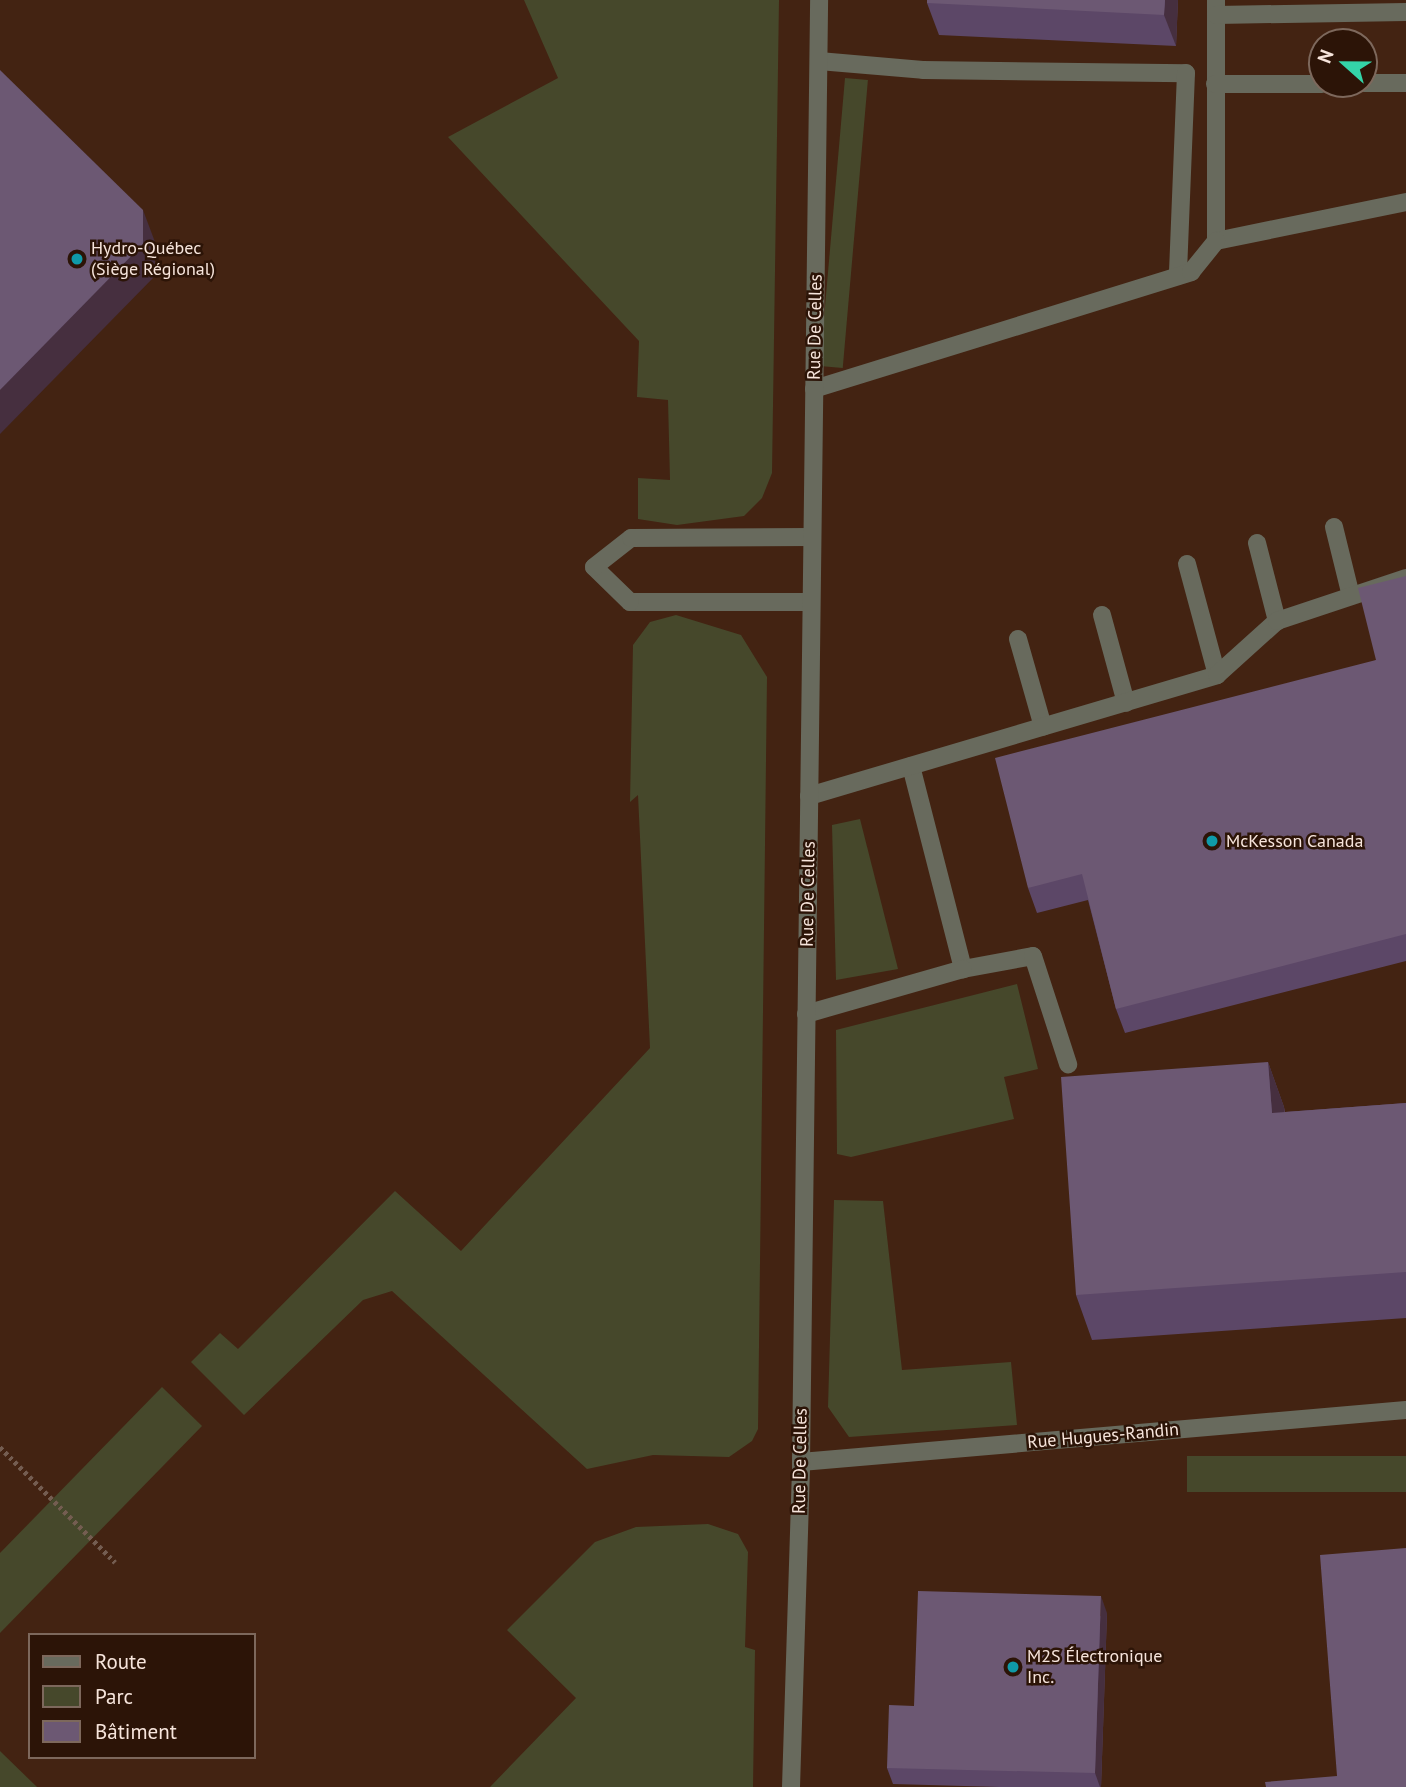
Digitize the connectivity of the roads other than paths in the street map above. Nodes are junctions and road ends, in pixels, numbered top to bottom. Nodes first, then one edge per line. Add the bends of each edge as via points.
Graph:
1 (819, 0) edge
2 (1216, 8) edge
3 (1406, 12) edge
4 (818, 61) junction
5 (1308, 83) edge
6 (1378, 83) edge
7 (1406, 83) edge
8 (1215, 84) junction
9 (1406, 202) edge
10 (1216, 241) junction
11 (1178, 276) junction
12 (814, 389) junction
13 (1334, 527) dead end
14 (813, 537) junction
15 (1257, 543) dead end
16 (1188, 564) dead end
17 (1406, 578) edge
18 (1351, 596) junction
19 (811, 602) junction
20 (1102, 615) dead end
21 (1277, 621) junction
22 (1018, 639) dead end
23 (1217, 676) junction
24 (1126, 703) junction
25 (1043, 727) junction
26 (911, 766) junction
27 (809, 796) junction
28 (963, 969) junction
29 (806, 1014) junction
30 (1068, 1064) dead end
31 (1406, 1410) edge
32 (801, 1462) junction
33 (791, 1787) edge

1 - 4 street, Rue De Celles
2 - 3 street
2 - 8 street
4 - 11 street via 923,70 1186,73
4 - 12 street, Rue De Celles
5 - 8 street
6 - 7 street
8 - 10 street
9 - 10 street
10 - 11 street via 1191,272
11 - 12 street
12 - 14 street, Rue De Celles
13 - 18 street
14 - 19 street, Rue De Celles
14 - 19 street via 631,538 594,567 630,602
15 - 21 street
16 - 23 street
17 - 18 street
18 - 21 street
19 - 27 street, Rue De Celles
20 - 24 street
21 - 23 street
22 - 25 street
23 - 24 street
24 - 25 street
25 - 26 street
26 - 27 street
26 - 28 street
27 - 29 street, Rue De Celles
28 - 29 street
28 - 30 street via 1033,956
29 - 32 street, Rue De Celles
31 - 32 street, Rue Hugues-Randin
32 - 33 street, Rue De Celles

